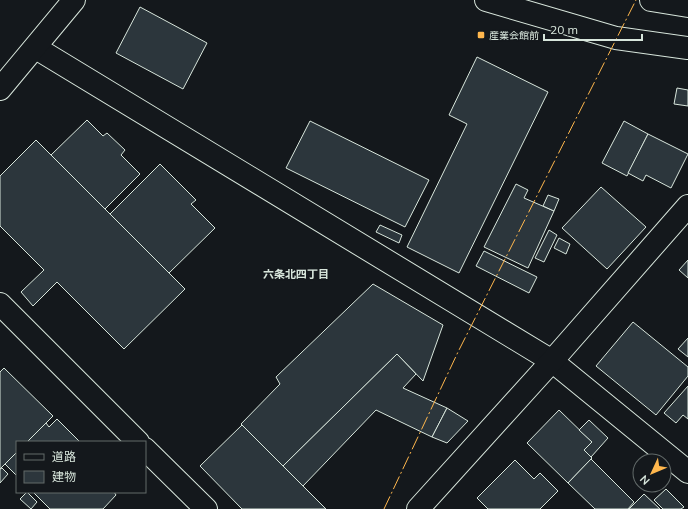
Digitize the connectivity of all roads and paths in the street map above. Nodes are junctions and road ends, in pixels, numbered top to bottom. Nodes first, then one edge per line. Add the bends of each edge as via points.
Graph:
1 (74, 0) edge
2 (486, 0) edge
3 (651, 0) edge
4 (688, 6) edge
5 (36, 48) junction
6 (688, 48) edge
7 (0, 89) edge
8 (688, 206) edge
9 (0, 304) edge
10 (552, 361) junction
11 (137, 441) edge
12 (146, 450) edge
13 (688, 472) edge
14 (206, 509) edge
15 (418, 509) edge

1 - 5 street
2 - 6 street via 616,38
3 - 4 street
5 - 7 street
5 - 10 street
8 - 10 street
9 - 11 street
10 - 13 street
10 - 15 street
12 - 14 street

